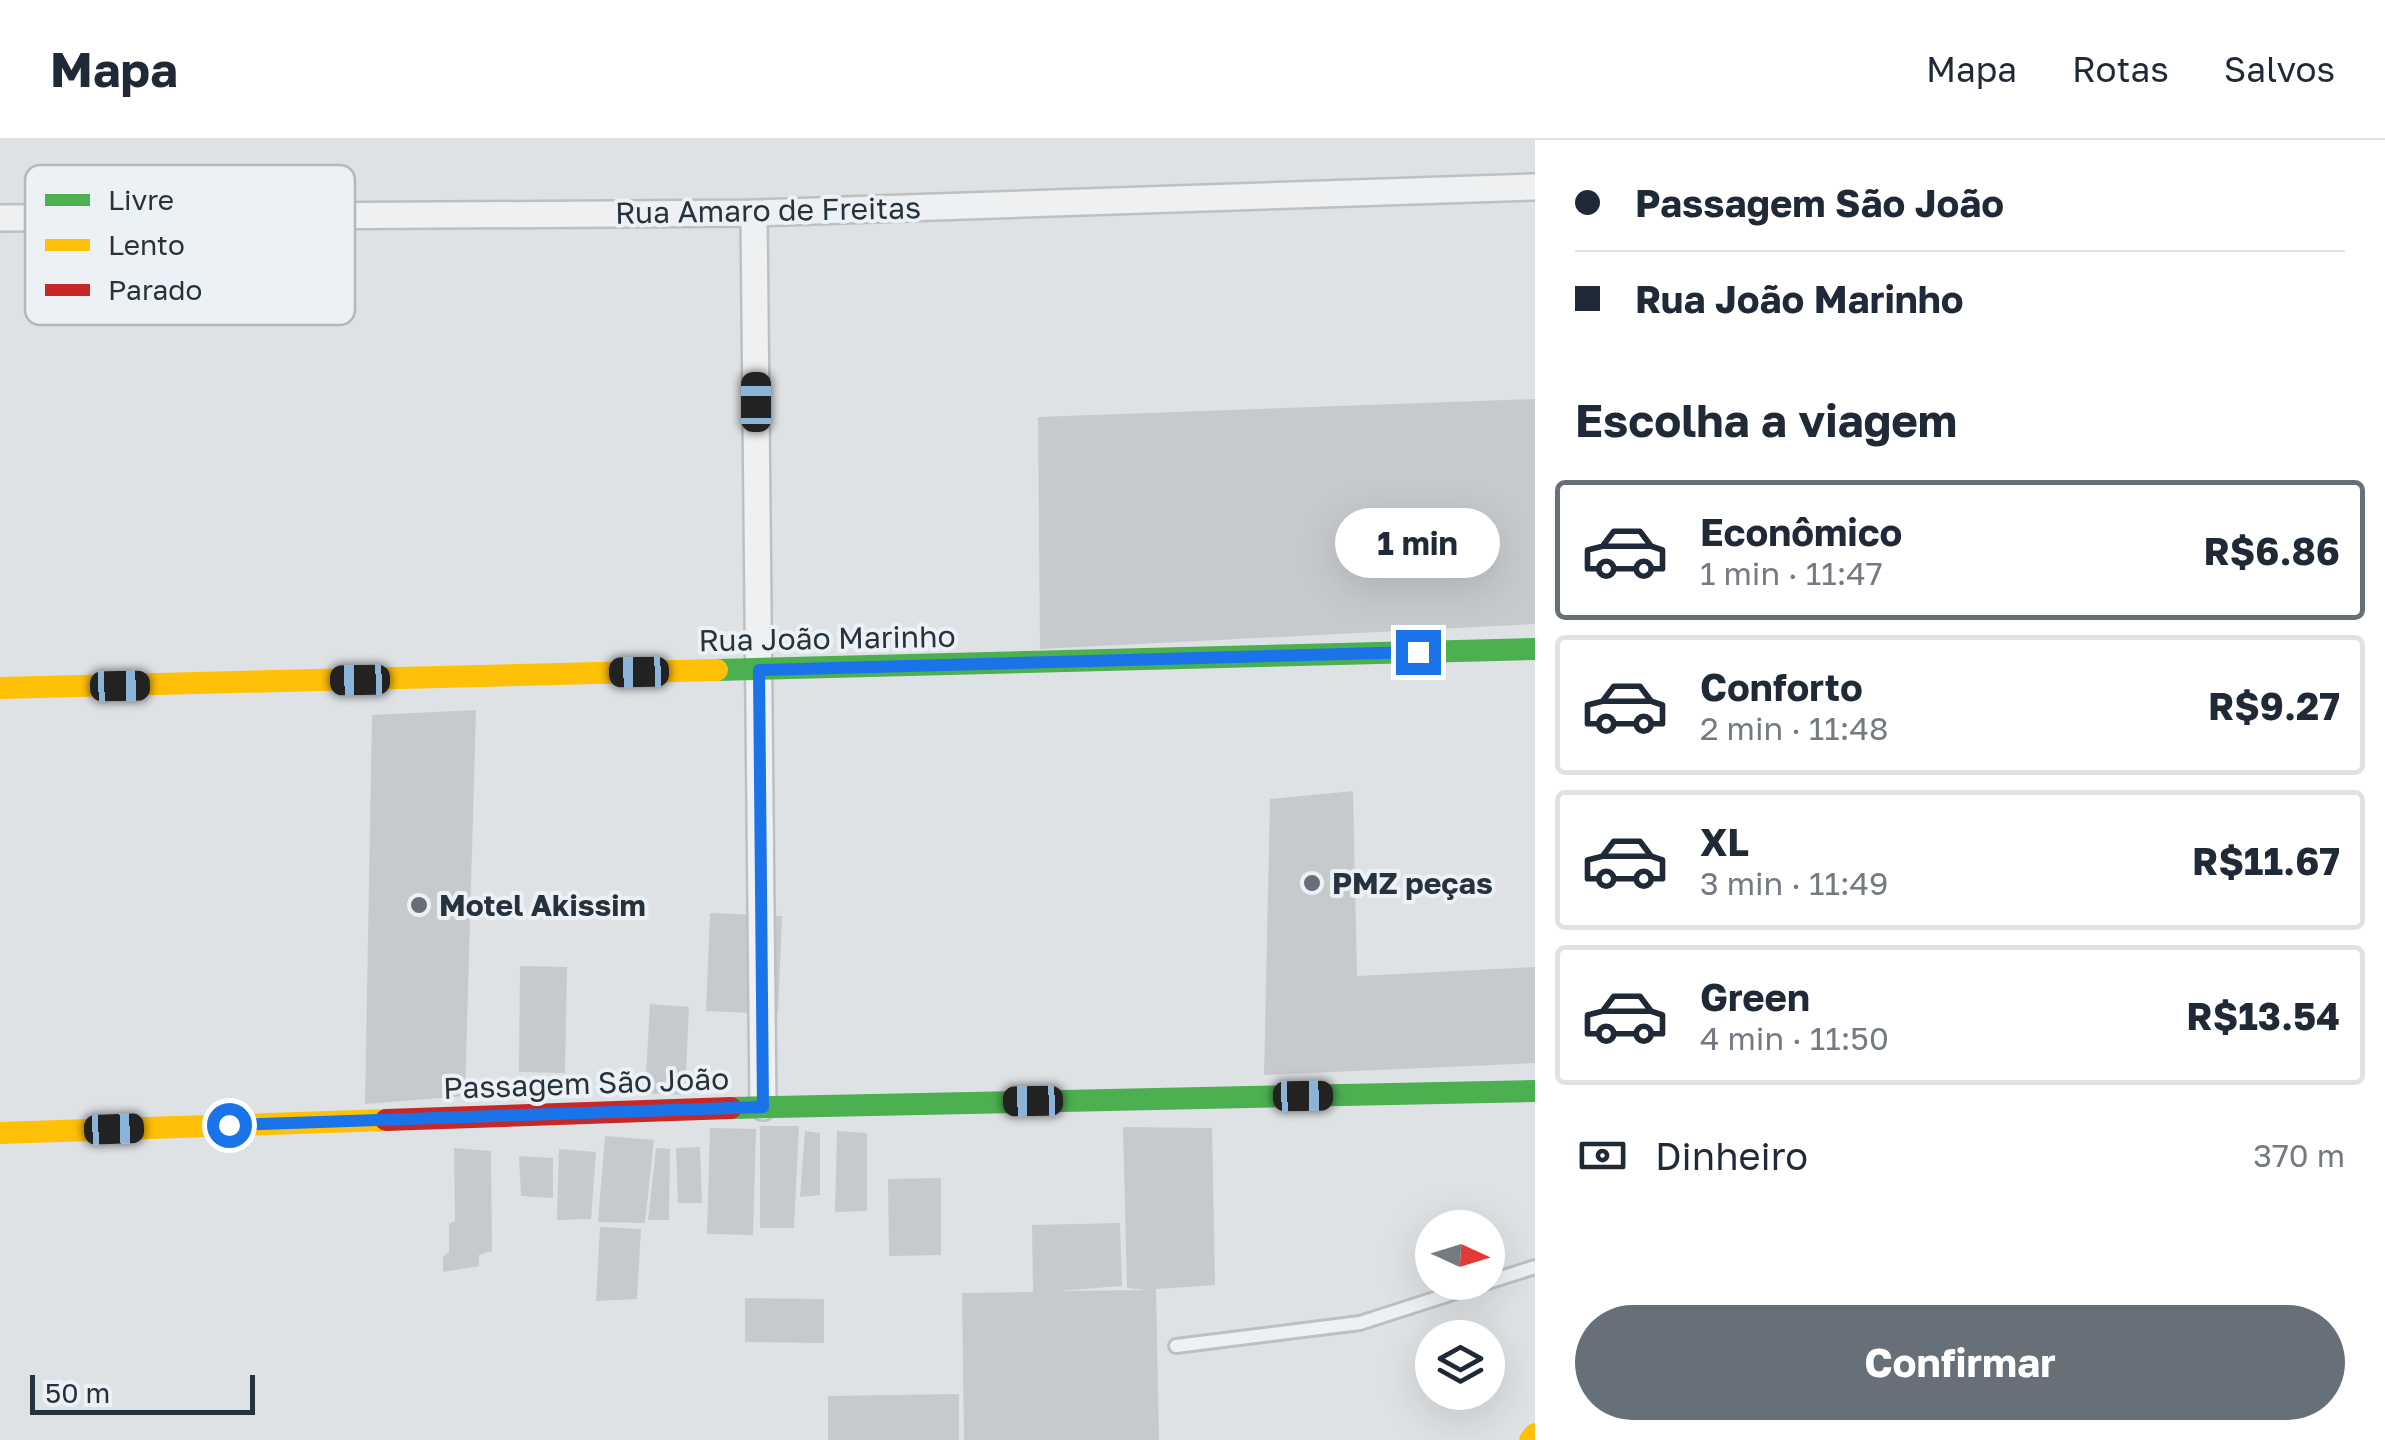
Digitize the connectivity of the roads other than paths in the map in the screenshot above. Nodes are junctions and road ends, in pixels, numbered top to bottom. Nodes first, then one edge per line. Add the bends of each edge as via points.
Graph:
1 (1535, 187) edge
2 (754, 213) junction
3 (355, 216) edge
4 (0, 218) edge
5 (25, 218) edge
6 (1535, 649) edge
7 (759, 670) junction
8 (0, 688) edge
9 (1535, 1091) edge
10 (763, 1107) junction
11 (0, 1132) edge
12 (1535, 1267) edge
13 (1505, 1276) edge
14 (1431, 1300) edge
15 (1176, 1346) dead end
16 (1535, 1434) edge
17 (1530, 1440) edge

1 - 2 street, Rua Amaro de Freitas
2 - 3 street, Rua Amaro de Freitas
2 - 7 street
4 - 5 street, Rua Amaro de Freitas
6 - 7 main road, Rua João Marinho
7 - 8 main road, Rua João Marinho
7 - 10 street
9 - 10 main road, Passagem São João
10 - 11 main road, Passagem São João
12 - 13 lane
14 - 15 lane via 1360,1323
16 - 17 main road

